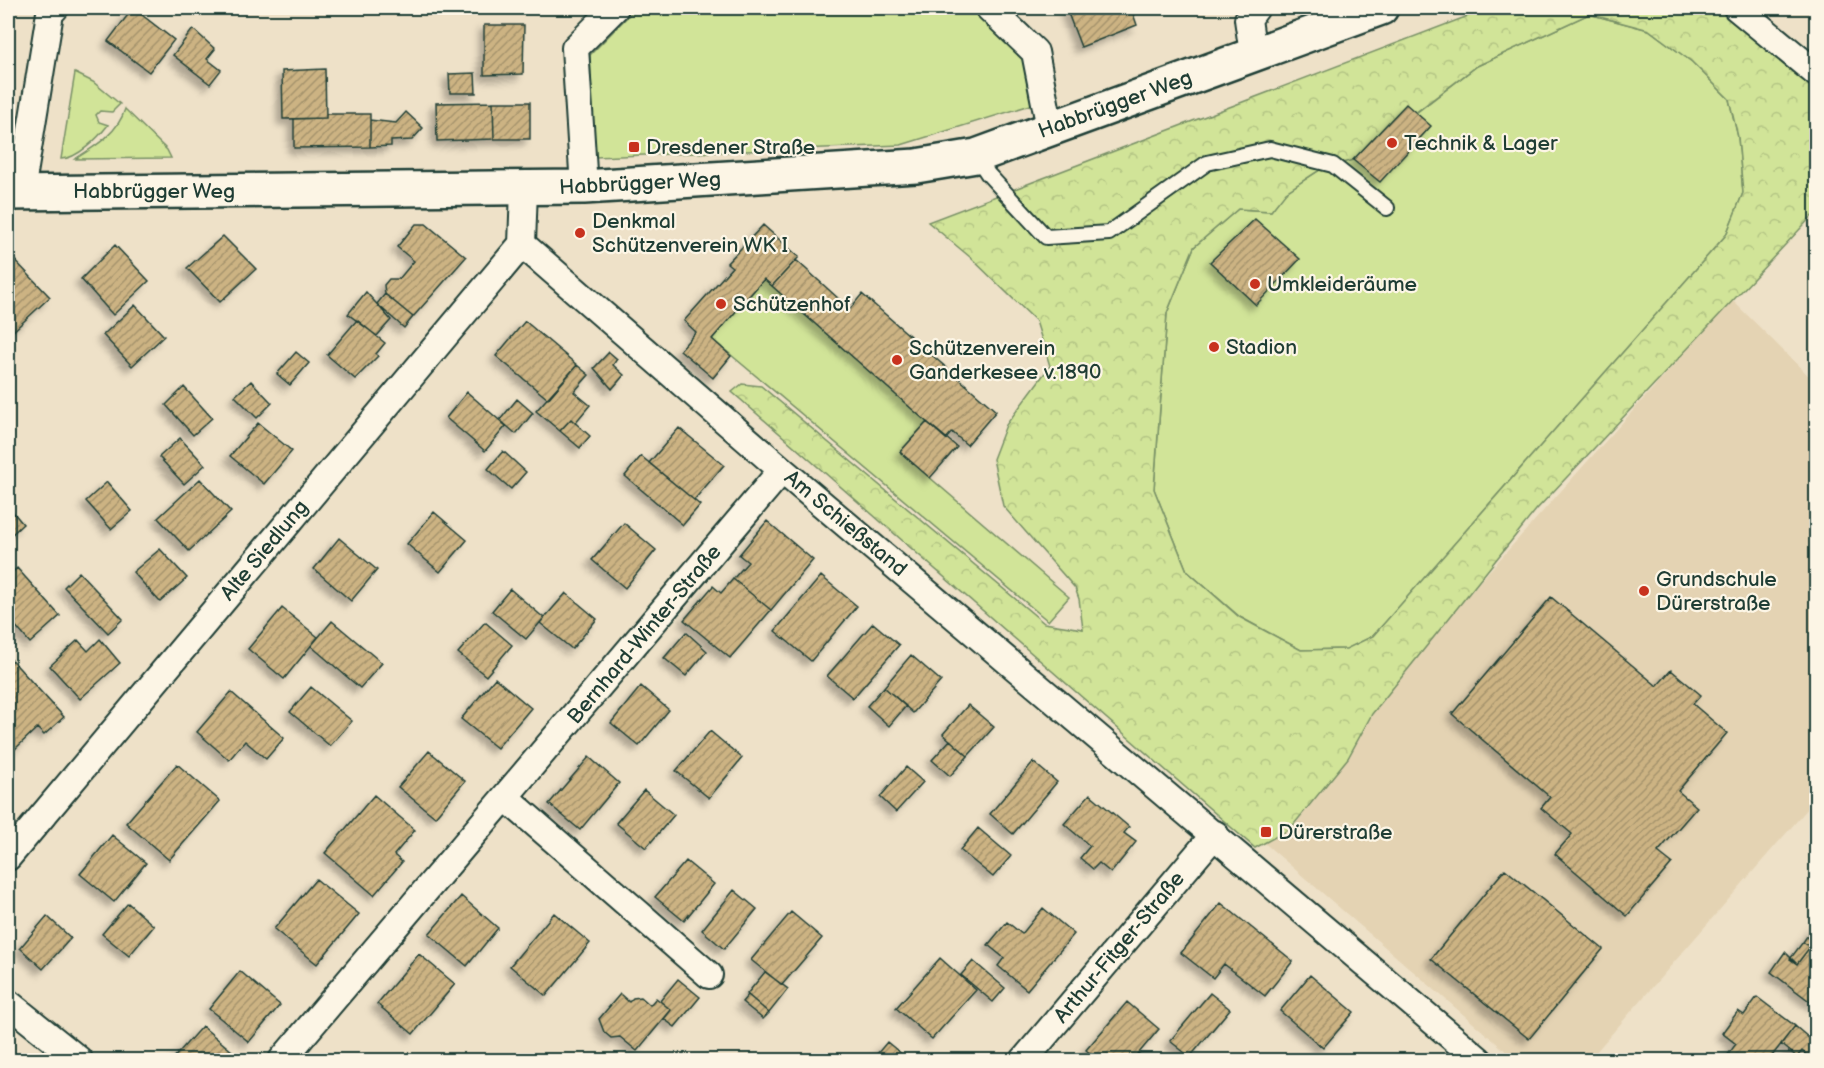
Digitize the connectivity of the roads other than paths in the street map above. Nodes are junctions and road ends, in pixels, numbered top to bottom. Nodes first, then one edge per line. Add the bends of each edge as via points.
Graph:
1 (55, 8) edge
2 (615, 8) edge
3 (989, 8) edge
4 (1256, 8) edge
5 (1381, 8) edge
6 (1737, 8) edge
7 (1253, 54) junction
8 (1816, 74) edge
9 (1050, 128) junction
10 (976, 156) junction
11 (584, 187) junction
12 (524, 189) junction
13 (14, 192) edge
14 (1387, 208) dead end
15 (522, 244) junction
16 (782, 470) junction
17 (505, 797) junction
18 (1215, 834) junction
19 (8, 857) edge
20 (709, 975) dead end
21 (8, 1003) edge
22 (1466, 1056) edge
23 (79, 1060) edge
24 (282, 1060) edge
25 (1024, 1060) edge

1 - 13 street via 50,13
2 - 11 street via 574,48
3 - 9 street via 1035,52
4 - 7 street via 1248,19
5 - 7 street, Habbrügger Weg
6 - 8 street
7 - 9 street, Habbrügger Weg
9 - 10 street, Habbrügger Weg
10 - 11 street, Habbrügger Weg via 916,166
10 - 14 lane via 1046,237 1110,233 1207,163 1270,149 1333,165
11 - 12 street, Habbrügger Weg
12 - 13 street, Habbrügger Weg
12 - 15 street
15 - 16 street, Am Schießstand
15 - 19 street, Alte Siedlung
16 - 17 street, Bernhard-Winter-Straße
16 - 18 street, Am Schießstand
17 - 20 street
17 - 24 street, Bernhard-Winter-Straße
18 - 22 street
18 - 25 street, Arthur-Fitger-Straße
21 - 23 street

